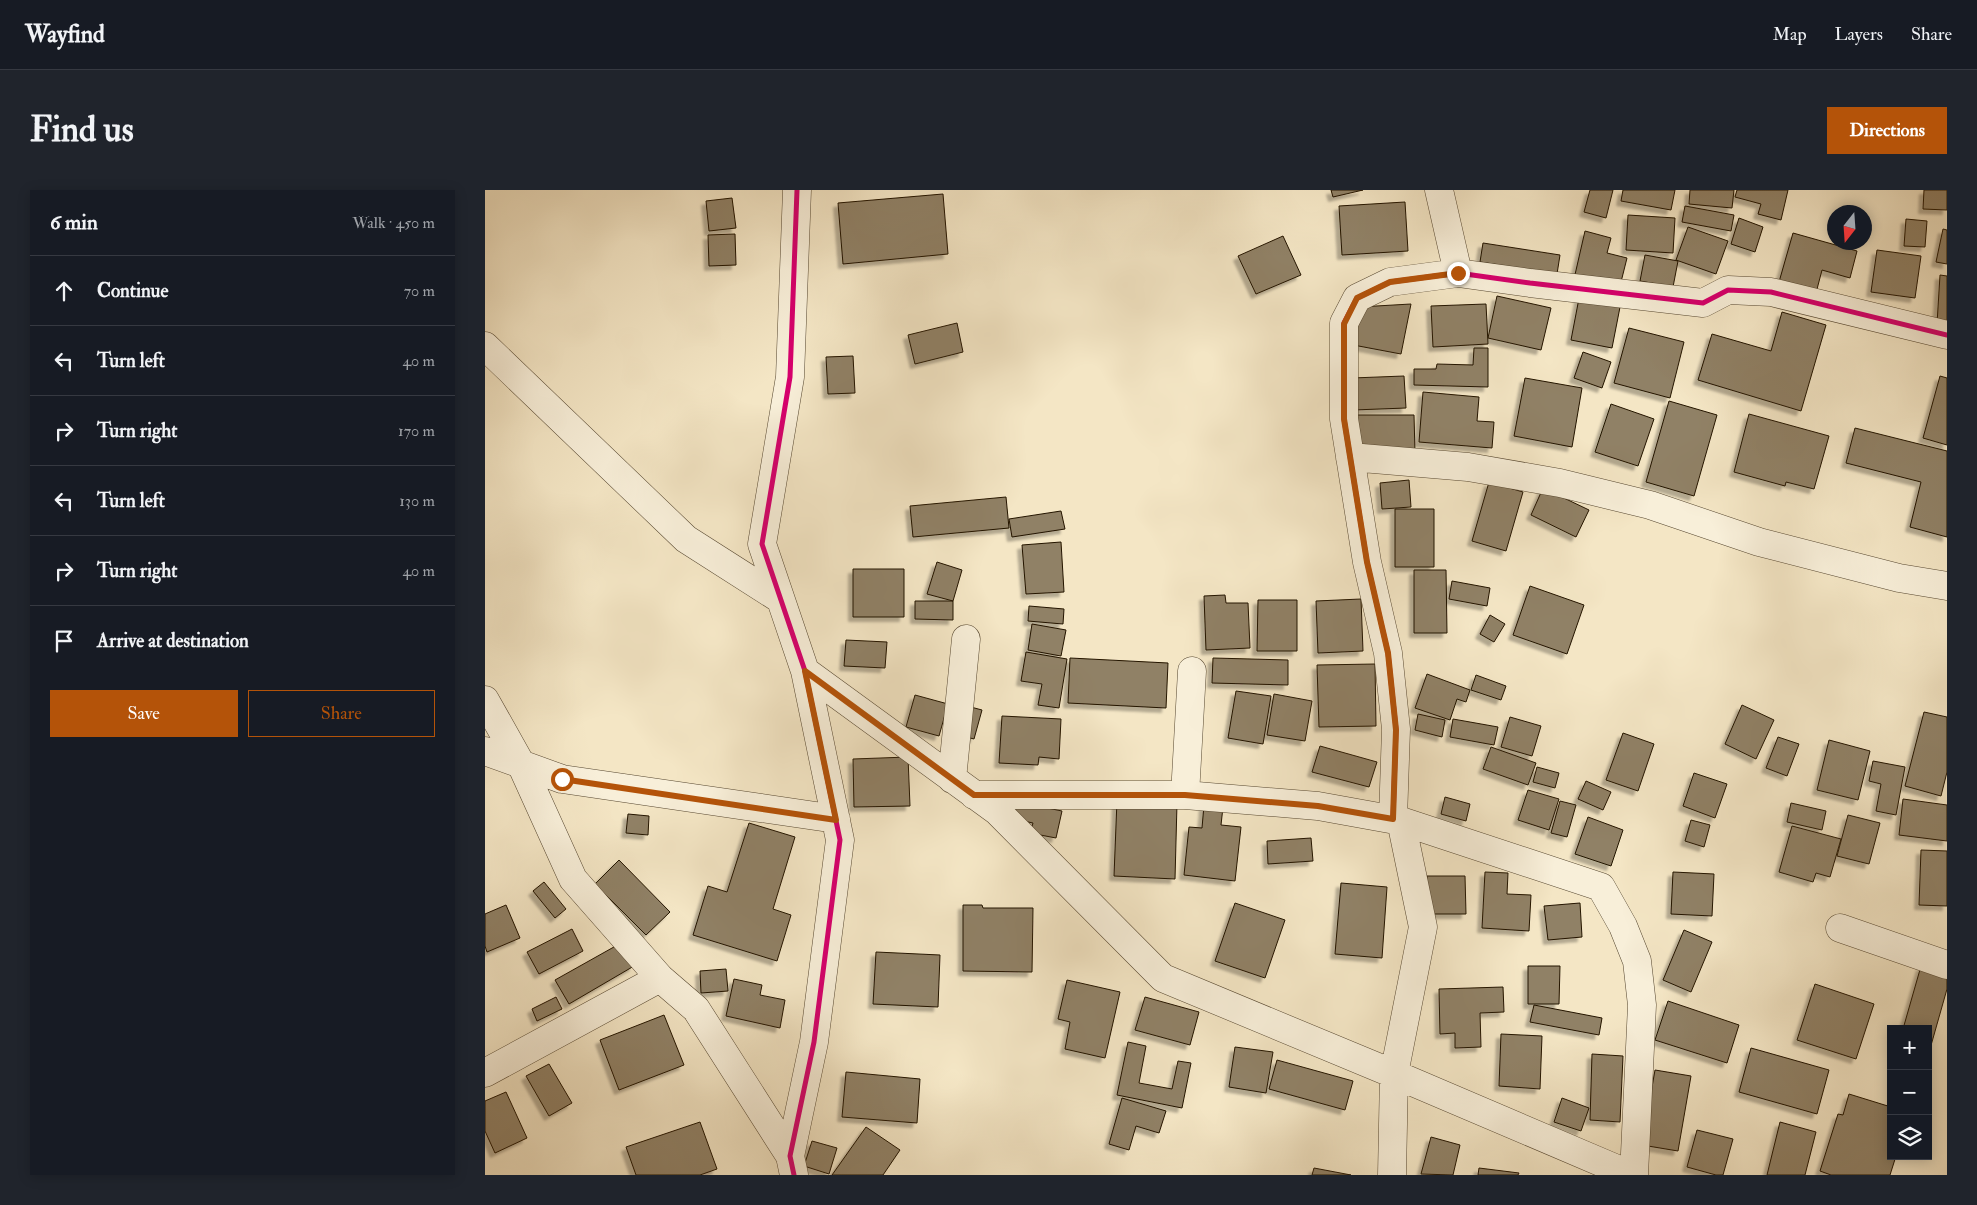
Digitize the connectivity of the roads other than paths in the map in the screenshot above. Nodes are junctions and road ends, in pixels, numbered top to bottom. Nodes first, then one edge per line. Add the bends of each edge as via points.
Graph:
1 (797, 190) edge
2 (1439, 190) edge
3 (1458, 273) junction
4 (1947, 335) edge
5 (485, 346) edge
6 (1350, 457) junction
7 (1947, 586) edge
8 (780, 599) junction
9 (966, 639) dead end
10 (805, 671) junction
11 (1191, 671) dead end
12 (485, 700) edge
13 (485, 751) edge
14 (521, 764) junction
15 (952, 779) junction
16 (974, 795) junction
17 (1185, 795) junction
18 (836, 820) junction
19 (1397, 820) junction
20 (1840, 928) dead end
21 (1947, 965) edge
22 (660, 978) junction
23 (485, 1073) edge
24 (1394, 1074) junction
25 (792, 1166) edge
26 (1392, 1175) edge
27 (1631, 1175) edge
28 (1634, 1175) edge

1 - 8 street via 790,377 762,544
2 - 3 street
3 - 4 street via 1703,303 1728,290 1771,292
3 - 6 street via 1390,282 1357,298 1344,324 1344,419
5 - 8 street via 686,539
6 - 7 street via 1468,467 1560,483 1650,505 1768,545 1899,578
6 - 19 street via 1367,562 1388,653 1396,730
8 - 10 street
9 - 15 street
10 - 15 street
10 - 18 street
11 - 17 street
12 - 14 street
13 - 14 street
14 - 18 street via 562,779
14 - 22 street via 573,879
15 - 16 street
16 - 17 street
16 - 24 street via 997,811 1163,978
17 - 19 street via 1318,806
18 - 25 street via 840,840 814,1042
19 - 24 street via 1423,927
19 - 28 street via 1601,887 1623,926 1637,961 1642,1005
20 - 21 street
22 - 23 street
22 - 25 street via 697,1009
24 - 26 street
24 - 27 street

